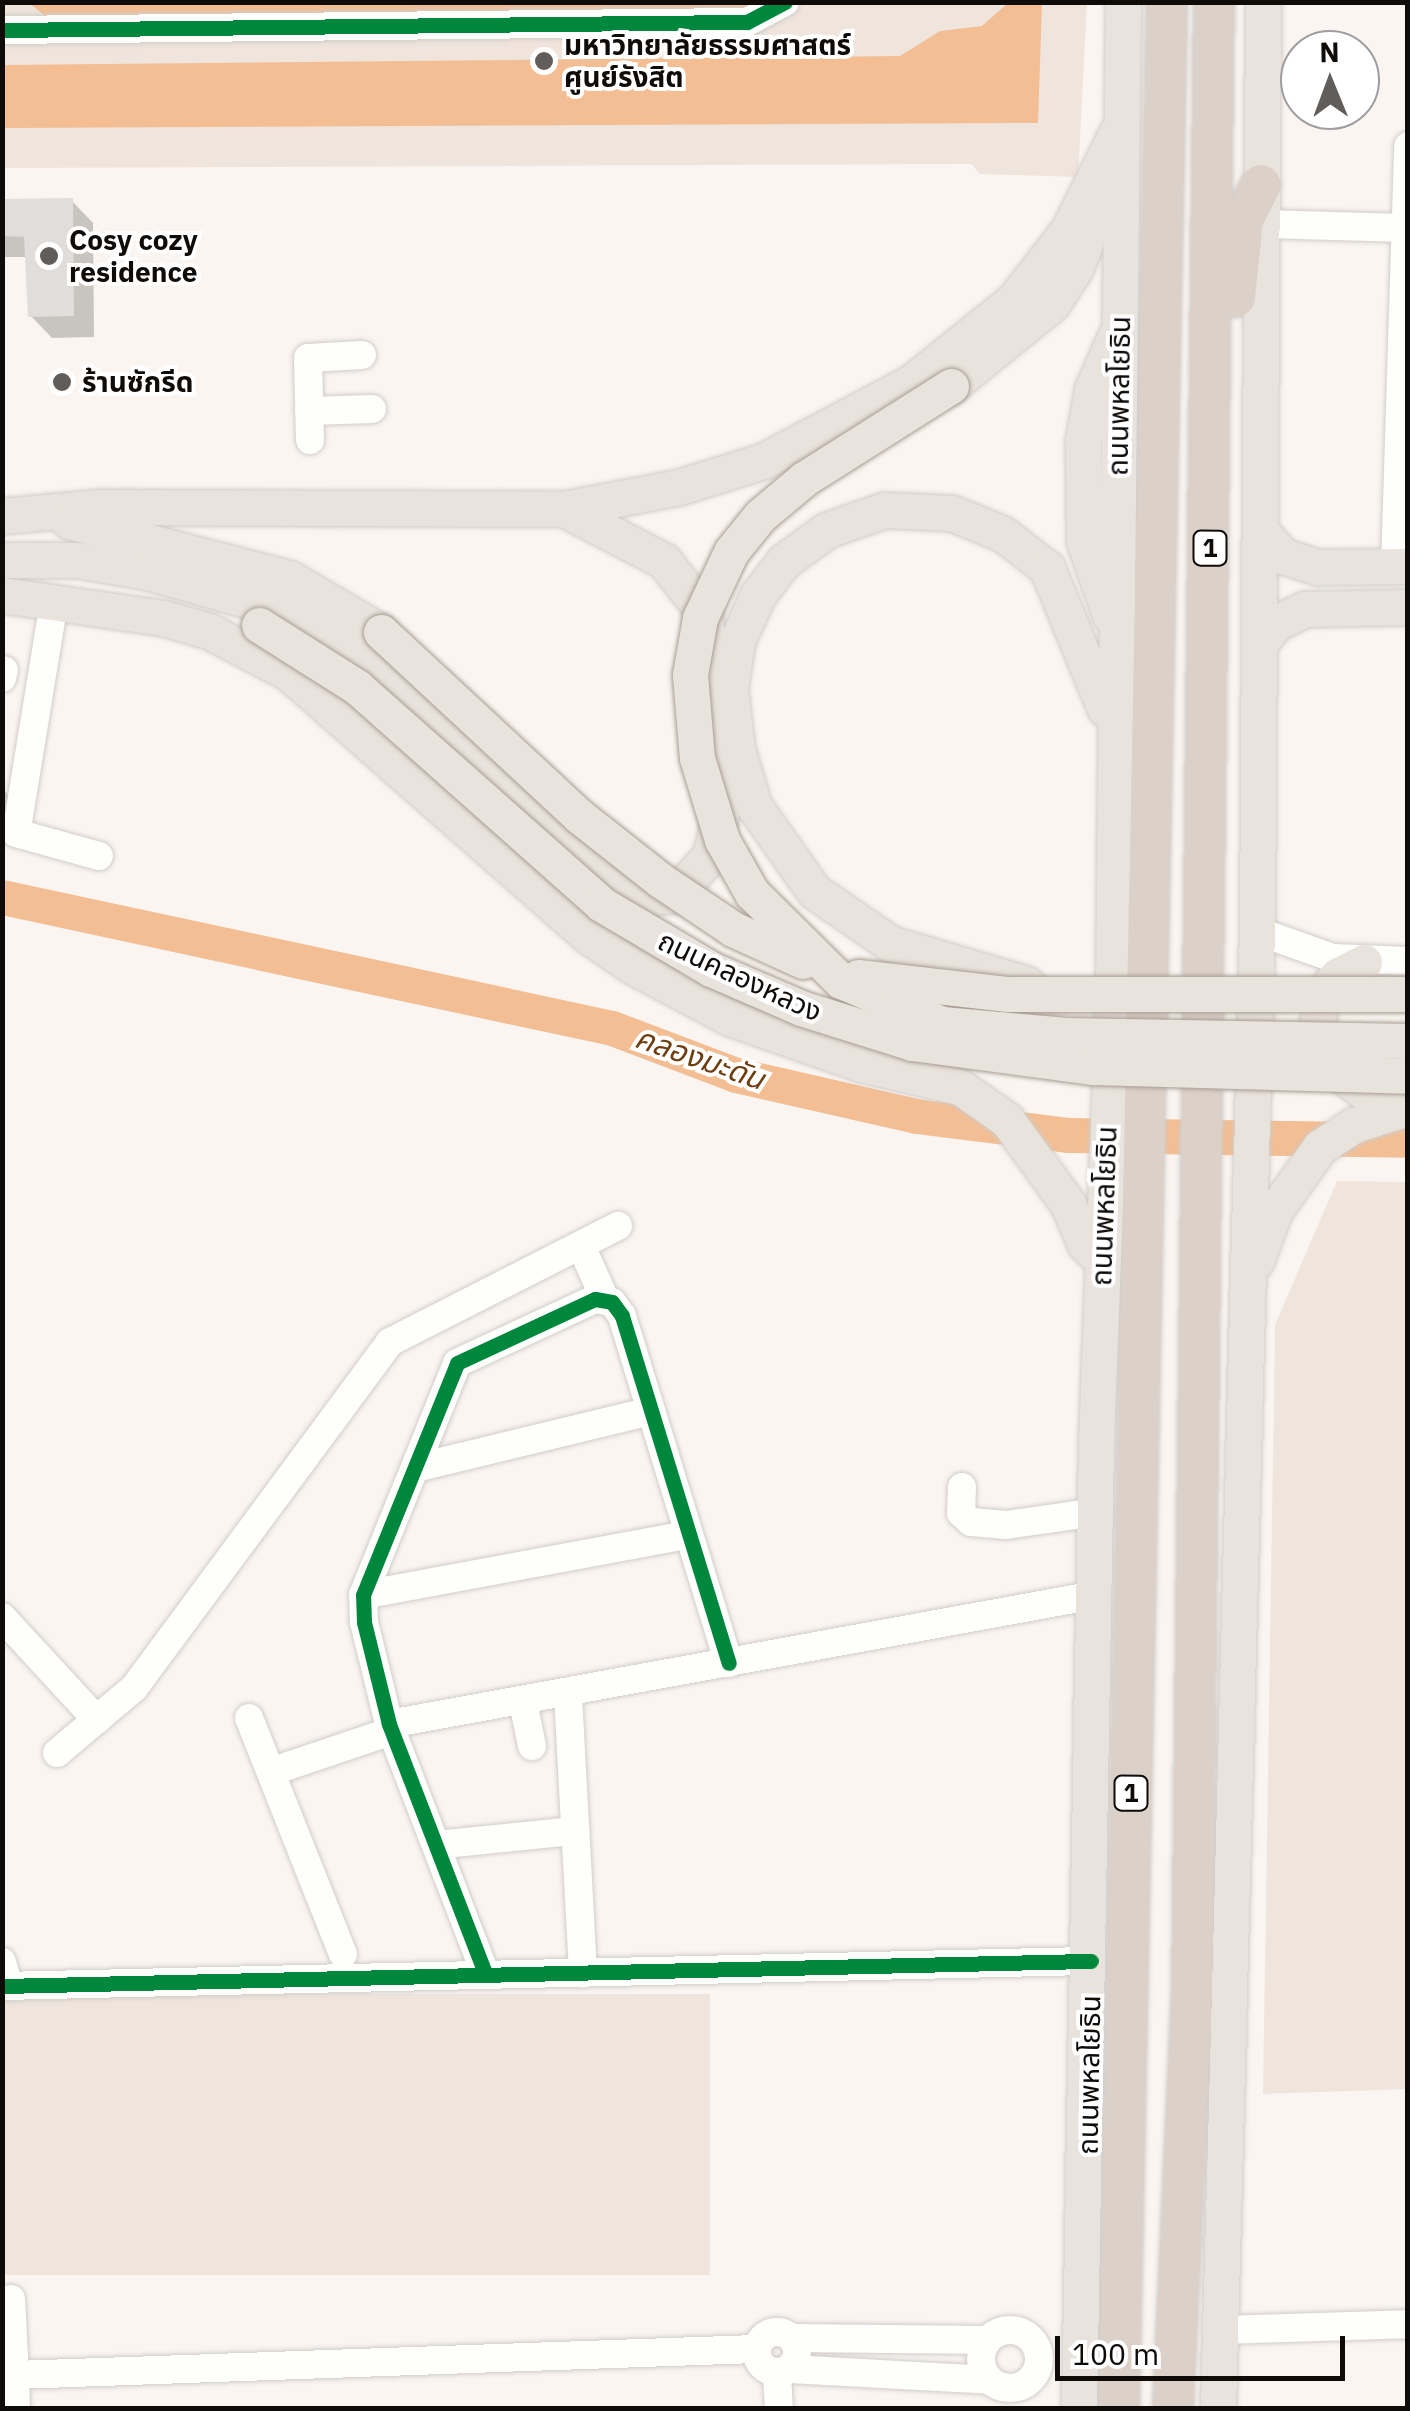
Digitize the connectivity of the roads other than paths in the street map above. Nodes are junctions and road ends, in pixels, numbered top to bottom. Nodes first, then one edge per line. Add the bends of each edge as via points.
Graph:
1 (786, 2) edge
2 (1124, 2) edge
3 (1167, 2) edge
4 (1214, 2) edge
5 (1263, 2) edge
6 (2, 30) edge
7 (1121, 122) junction
8 (1408, 146) edge
9 (1104, 160) junction
10 (1261, 204) junction
11 (1406, 227) edge
12 (362, 355) dead end
13 (1212, 388) junction
14 (372, 409) dead end
15 (564, 510) junction
16 (2, 516) edge
17 (43, 516) junction
18 (1261, 531) junction
19 (2, 560) edge
20 (1401, 566) edge
21 (2, 576) edge
22 (2, 595) edge
23 (54, 602) junction
24 (1408, 607) edge
25 (1260, 643) junction
26 (1112, 729) junction
27 (100, 856) dead end
28 (521, 875) junction
29 (668, 896) junction
30 (1257, 931) junction
31 (1364, 962) junction
32 (1408, 962) edge
33 (1062, 992) junction
34 (1408, 994) edge
35 (1408, 1042) edge
36 (1408, 1076) edge
37 (1127, 1090) junction
38 (1408, 1098) edge
39 (1408, 1108) edge
40 (1124, 1178) junction
41 (618, 1226) dead end
42 (581, 1246) junction
43 (1102, 1260) junction
44 (1246, 1288) junction
45 (604, 1297) junction
46 (650, 1411) junction
47 (414, 1468) junction
48 (962, 1486) dead end
49 (1096, 1512) junction
50 (687, 1535) junction
51 (363, 1595) junction
52 (1096, 1595) junction
53 (2, 1617) edge
54 (729, 1663) junction
55 (568, 1695) junction
56 (523, 1702) junction
57 (249, 1718) dead end
58 (97, 1720) junction
59 (390, 1728) junction
60 (532, 1746) dead end
61 (57, 1753) dead end
62 (272, 1771) junction
63 (575, 1831) junction
64 (436, 1845) junction
65 (343, 1954) dead end
66 (1091, 1962) junction
67 (485, 1973) junction
68 (583, 1974) junction
69 (5, 1978) edge
70 (12, 2299) dead end
71 (1408, 2324) edge
72 (1220, 2330) junction
73 (793, 2338) junction
74 (987, 2340) junction
75 (1032, 2340) junction
76 (756, 2349) junction
77 (1081, 2356) junction
78 (783, 2371) junction
79 (1035, 2374) junction
80 (15, 2375) junction
81 (990, 2380) junction
82 (16, 2408) edge
83 (779, 2408) edge
84 (1079, 2408) edge
85 (1119, 2408) edge
86 (1174, 2408) edge
87 (1218, 2408) edge

1 - 6 street via 746,22
2 - 7 main road, ถนนพหลโยธิน
3 - 37 highway, ถนนพหลโยธิน / 1
4 - 13 highway, 1
5 - 10 main road, 1
7 - 9 main road
7 - 26 main road, ถนนพหลโยธิน / 1 via 1121,324 1092,390 1084,441 1084,541 1115,625
8 - 11 street
9 - 15 main road via 1069,229 1014,300 912,382 763,461 679,487
9 - 35 main road, bridge via 1093,232 1058,296 1001,352 804,479 731,552 700,618 690,675 699,772 722,840 752,893 841,981 942,1024 1066,1035
10 - 11 street
10 - 13 highway via 1243,220 1228,359
10 - 18 main road, 1
11 - 20 street
12 - 14 street via 308,358 310,426
13 - 86 highway, 1 via 1192,1992
15 - 17 main road via 101,506
15 - 29 main road via 664,562 704,612 712,640 721,827 696,878
16 - 17 main road
17 - 33 main road, ถนนคลองหลวง, bridge via 278,574 380,632 579,816 734,930 861,978 958,992
18 - 20 main road via 1283,556 1317,567
18 - 25 main road, 1
19 - 29 main road via 77,560 148,572 282,610 360,654 432,711 623,883 650,897
21 - 36 main road, ถนนคลองหลวง, bridge via 167,596 258,625 357,687 601,904 711,969 801,1008 912,1043 1093,1067
22 - 23 main road
23 - 27 street via 16,833
23 - 28 main road via 197,628 289,673
24 - 25 main road via 1304,609 1276,623
25 - 30 main road, 1
26 - 33 main road via 1047,568 1004,534 952,513 907,508 864,516 803,545 776,572 742,629 730,689 737,750 754,806 814,890 891,944
26 - 37 main road, ถนนพหลโยธิน / 1
28 - 29 main road via 643,946 669,933
28 - 43 main road via 632,966 730,1018 862,1064 960,1087 1007,1120 1068,1204 1085,1244
30 - 31 street via 1297,949
30 - 44 main road, 1
31 - 32 street
31 - 38 main road via 1338,975 1321,995 1316,1036 1322,1060 1367,1094
33 - 34 main road, ถนนคลองหลวง, bridge
37 - 40 highway, ถนนพหลโยธิน / 1
39 - 44 main road via 1354,1125 1320,1147 1275,1210
40 - 43 main road, ถนนพหลโยธิน / 1
40 - 85 highway, ถนนพหลโยธิน / 1
41 - 42 street
42 - 45 street
42 - 58 street via 390,1342 134,1688
43 - 49 main road, ถนนพหลโยธิน / 1
44 - 72 main road, 1
45 - 46 street via 622,1316
45 - 47 street via 458,1363
46 - 47 street
46 - 50 street
47 - 51 street
48 - 49 street via 962,1513 971,1522 1006,1525
49 - 52 main road, ถนนพหลโยธิน / 1
50 - 51 street
50 - 54 street
51 - 59 street
52 - 54 street
52 - 66 main road, ถนนพหลโยธิน / 1
53 - 58 street
54 - 55 street
55 - 56 street
55 - 63 street
56 - 59 street
56 - 60 street
57 - 62 street
58 - 61 street
59 - 62 street
59 - 64 street
62 - 65 street
63 - 64 street
63 - 68 street
64 - 67 street
66 - 68 street
66 - 77 main road, ถนนพหลโยธิน / 1
67 - 68 street
67 - 69 street
70 - 80 street
71 - 72 street
72 - 87 main road, 1
73 - 74 street
73 - 76 street via 771,2333
73 - 78 street via 798,2354
74 - 75 street via 1007,2329
74 - 81 street via 980,2361
75 - 77 street
75 - 79 street via 1039,2356
76 - 78 street via 764,2368
76 - 80 street
77 - 79 street
77 - 84 main road, ถนนพหลโยธิน / 1
78 - 81 street
78 - 83 street
79 - 81 street via 1012,2388
80 - 82 street

